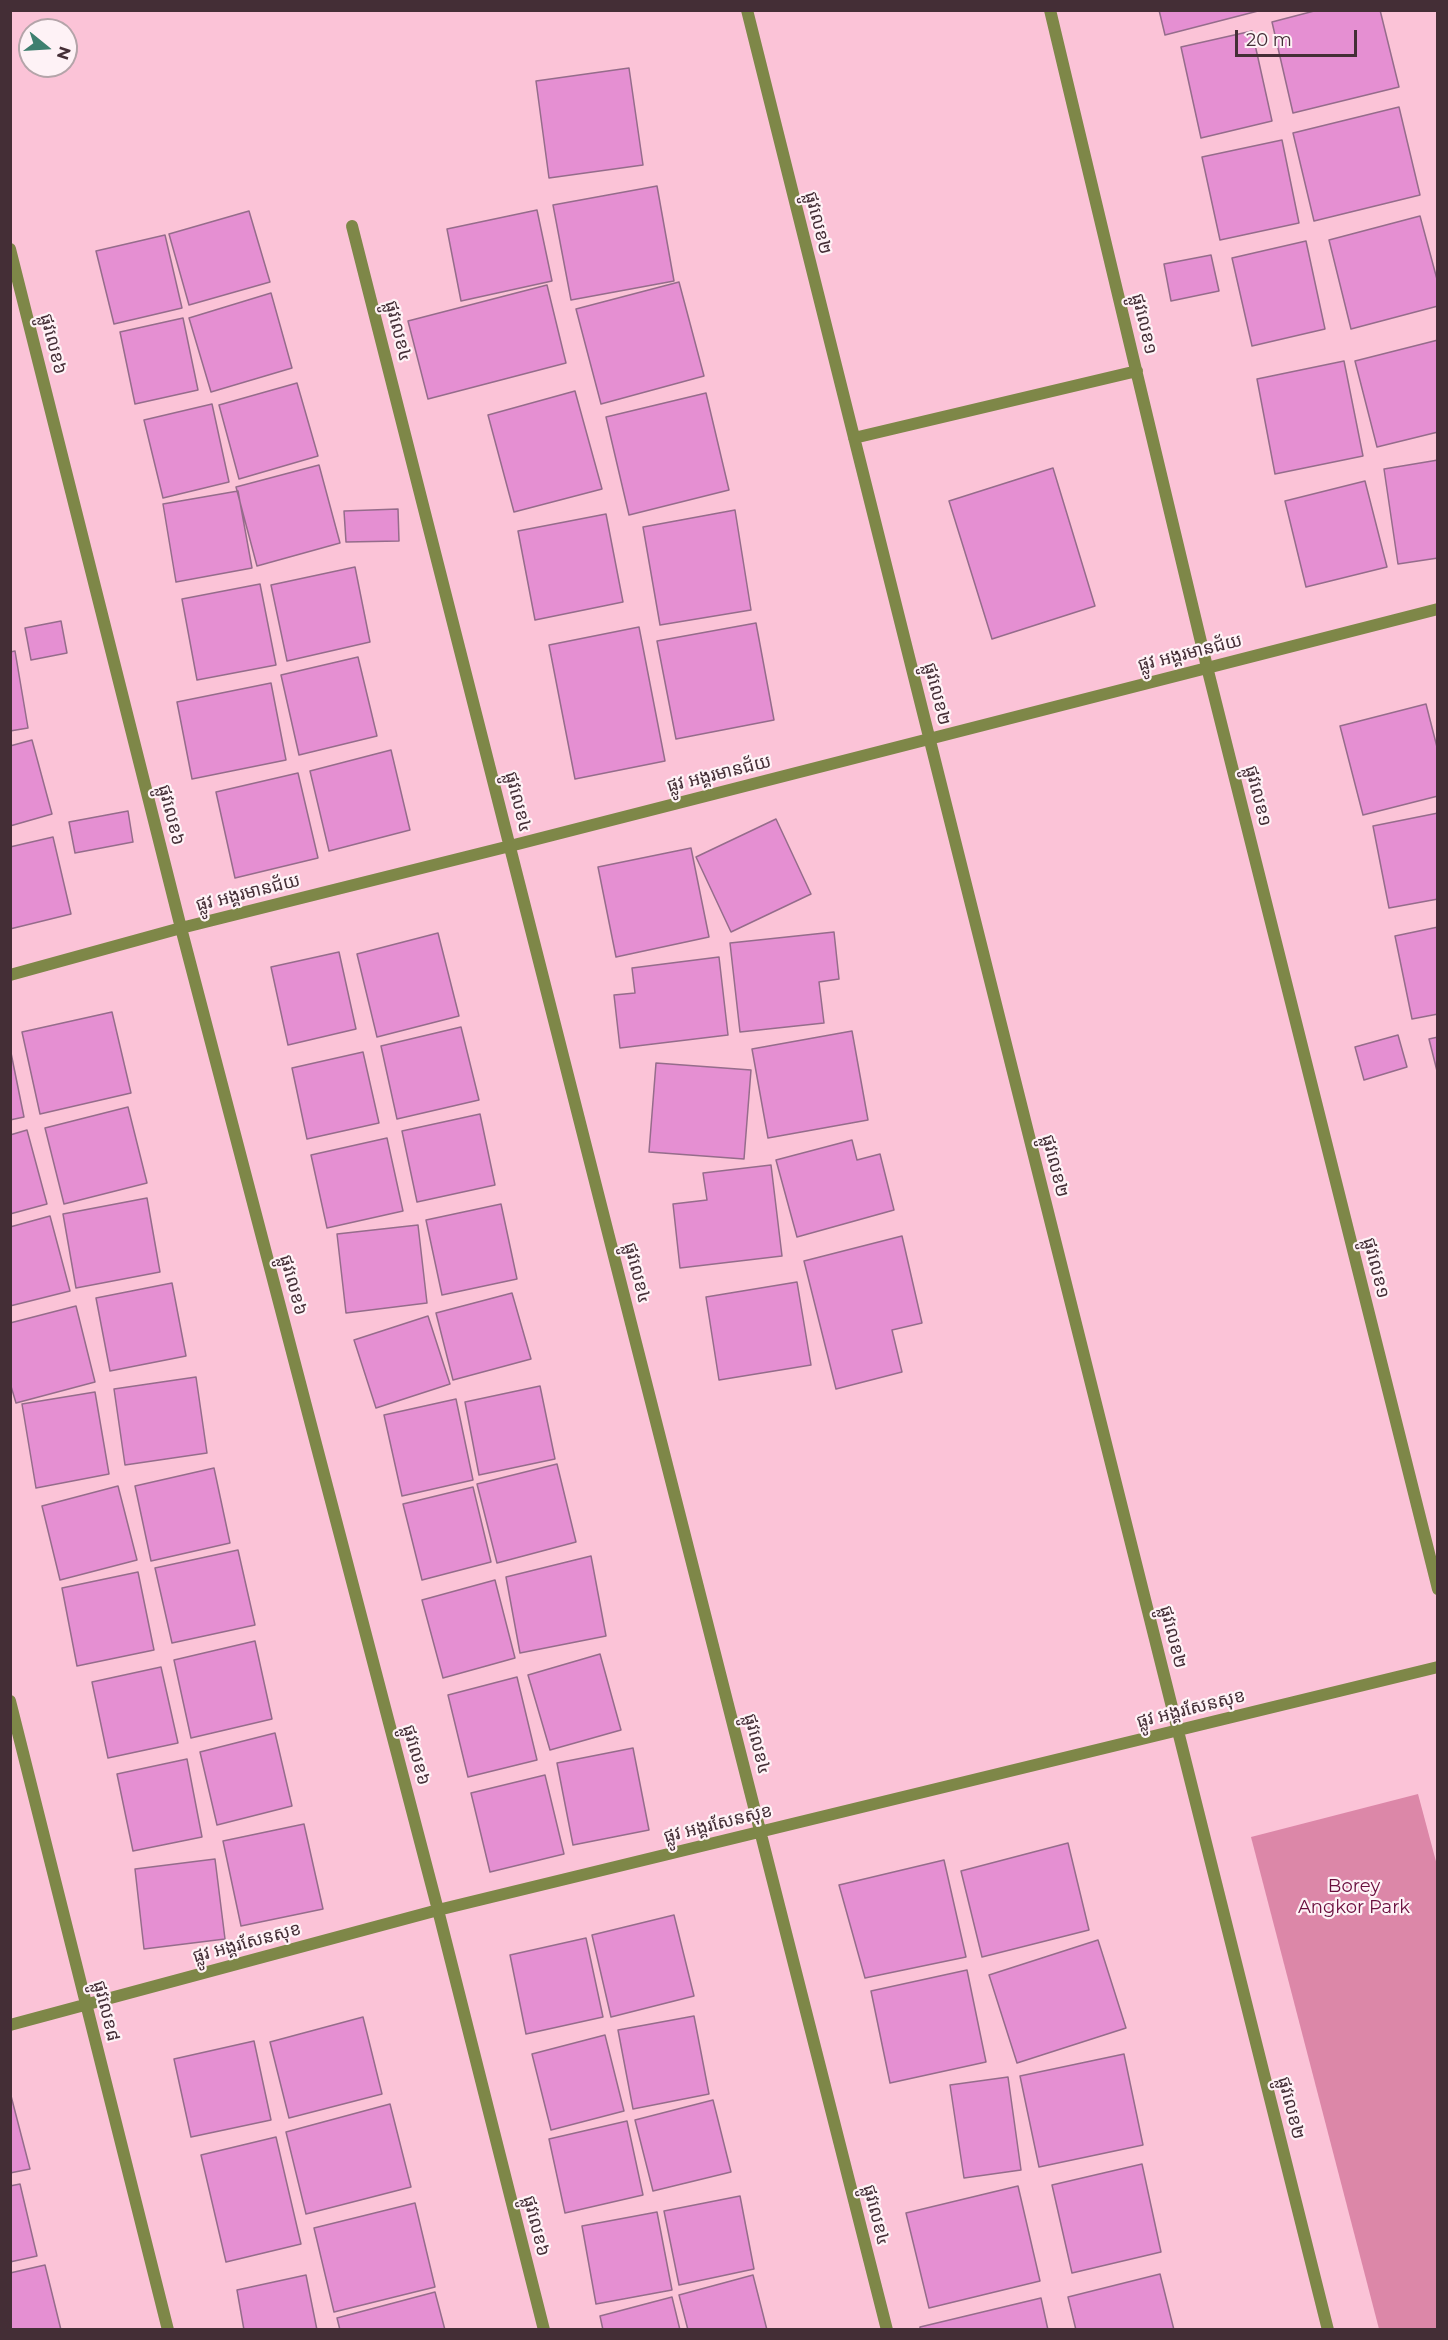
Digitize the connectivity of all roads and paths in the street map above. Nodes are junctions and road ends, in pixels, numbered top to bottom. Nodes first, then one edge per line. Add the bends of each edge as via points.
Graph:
1 (747, 10) edge
2 (1050, 10) edge
3 (352, 225) dead end
4 (10, 249) edge
5 (1137, 371) junction
6 (854, 438) junction
7 (1437, 609) edge
8 (1208, 667) junction
9 (929, 739) junction
10 (510, 846) junction
11 (181, 928) junction
12 (10, 975) edge
13 (1437, 1589) edge
14 (1437, 1667) edge
15 (10, 1701) edge
16 (1178, 1730) junction
17 (760, 1832) junction
18 (438, 1910) junction
19 (86, 2006) junction
20 (10, 2025) edge
21 (168, 2330) edge
22 (544, 2330) edge
23 (887, 2330) edge
24 (1328, 2330) edge

1 - 6 street, ផ្លូវលេខ២
2 - 5 street, ផ្លូវលេខ១
3 - 10 street, ផ្លូវលេខ៤
4 - 11 street, ផ្លូវលេខ៦
5 - 6 street
5 - 8 street, ផ្លូវលេខ១
6 - 9 street, ផ្លូវលេខ២
7 - 8 street, ផ្លូវ អង្គរមានជ័យ
8 - 9 street, ផ្លូវ អង្គរមានជ័យ
8 - 13 street, ផ្លូវលេខ១
9 - 10 street, ផ្លូវ អង្គរមានជ័យ
9 - 16 street, ផ្លូវលេខ២
10 - 11 street, ផ្លូវ អង្គរមានជ័យ
10 - 17 street, ផ្លូវលេខ៤
11 - 12 street, ផ្លូវ អង្គរមានជ័យ
11 - 18 street, ផ្លូវលេខ៦
14 - 16 street, ផ្លូវ អង្គរសែនសុខ
15 - 19 street, ផ្លូវលេខ៨
16 - 17 street, ផ្លូវ អង្គរសែនសុខ
16 - 24 street, ផ្លូវលេខ២
17 - 18 street, ផ្លូវ អង្គរសែនសុខ
17 - 23 street, ផ្លូវលេខ៤
18 - 19 street, ផ្លូវ អង្គរសែនសុខ
18 - 22 street, ផ្លូវលេខ៦
19 - 20 street, ផ្លូវ អង្គរសែនសុខ
19 - 21 street, ផ្លូវលេខ៨

